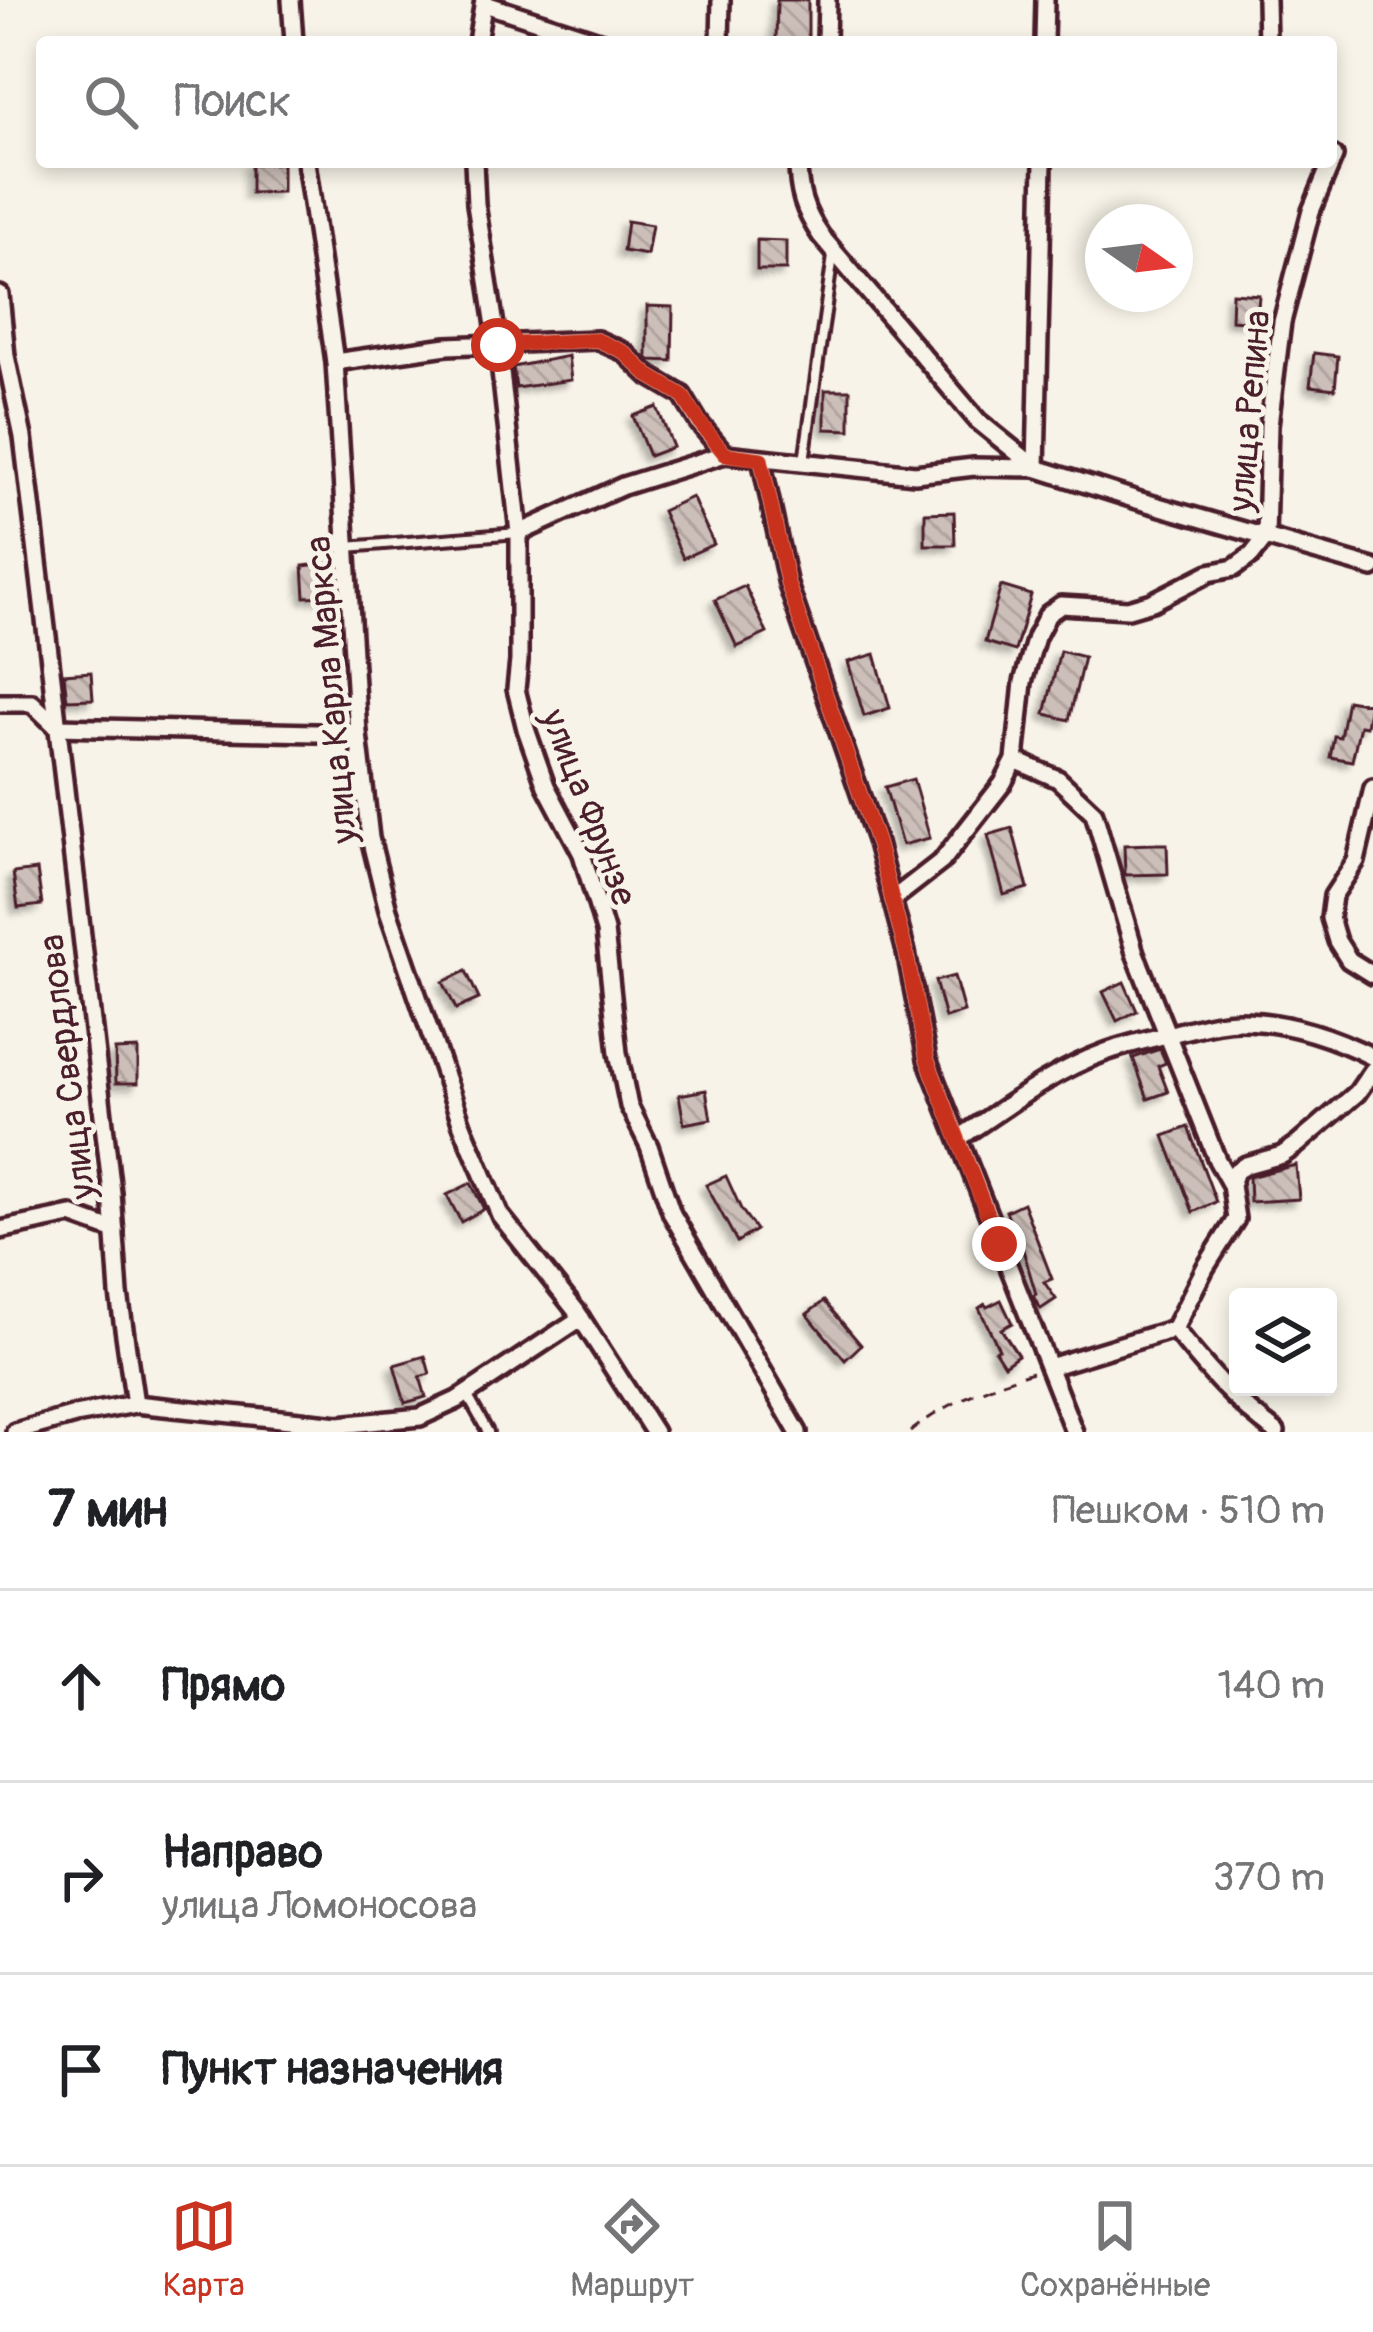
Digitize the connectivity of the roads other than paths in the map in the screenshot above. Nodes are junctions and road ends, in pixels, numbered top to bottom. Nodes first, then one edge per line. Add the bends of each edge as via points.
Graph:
1 (291, 0) edge
2 (721, 0) edge
3 (827, 0) edge
4 (1045, 0) edge
5 (1266, 0) edge
6 (485, 2) edge
7 (294, 36) edge
8 (478, 36) edge
9 (584, 36) edge
10 (720, 36) edge
11 (826, 36) edge
12 (1044, 36) edge
13 (1267, 36) edge
14 (307, 168) edge
15 (474, 168) edge
16 (797, 168) edge
17 (1042, 168) edge
18 (1329, 168) edge
19 (834, 251) junction
20 (0, 295) edge
21 (498, 345) junction
22 (335, 362) junction
23 (725, 454) junction
24 (761, 459) junction
25 (804, 462) junction
26 (1036, 468) junction
27 (519, 532) junction
28 (1266, 537) junction
29 (347, 547) junction
30 (1373, 568) edge
31 (0, 703) edge
32 (57, 728) junction
33 (358, 734) junction
34 (1015, 760) junction
35 (1373, 788) edge
36 (892, 900) junction
37 (1373, 975) edge
38 (1169, 1035) junction
39 (1373, 1057) edge
40 (1373, 1070) edge
41 (959, 1138) junction
42 (1232, 1185) junction
43 (0, 1230) edge
44 (115, 1232) junction
45 (581, 1318) junction
46 (1174, 1329) junction
47 (1049, 1367) junction
48 (466, 1394) junction
49 (135, 1404) junction
50 (374, 1426) edge
51 (14, 1432) edge
52 (488, 1432) edge
53 (654, 1432) edge
54 (798, 1432) edge
55 (1074, 1432) edge
56 (1276, 1432) edge

1 - 7 street
2 - 10 street
3 - 11 street
4 - 12 street
5 - 13 street
6 - 8 street
6 - 9 street
14 - 22 street, улица Карла Маркса
15 - 21 street, улица Фрунзе
16 - 19 street via 805,212
17 - 26 street
18 - 28 street, улица Репина via 1282,322
19 - 25 lane
19 - 26 street via 978,422
20 - 32 street, улица Свердлова
21 - 22 street
21 - 23 street via 597,340 624,352 682,395
21 - 27 street, улица Фрунзе
22 - 29 street, улица Карла Маркса
23 - 24 street
23 - 27 street via 623,486
24 - 25 street
24 - 36 street via 788,585
25 - 26 street via 915,474
26 - 28 street
27 - 29 lane
27 - 54 street, улица Фрунзе via 516,689 604,931 629,1106 673,1214
28 - 30 street
28 - 34 street via 1234,568 1151,602 1128,609 1061,605 1048,614 1023,682
29 - 33 street, улица Карла Маркса
31 - 32 street via 32,704
32 - 33 street
32 - 44 street, улица Свердлова
33 - 45 street, улица Карла Маркса via 388,910 462,1125 500,1215
34 - 36 street via 942,861
34 - 38 street via 1058,779 1094,813
35 - 37 street via 1356,861 1333,896 1330,918 1349,960
36 - 41 street via 927,1059
38 - 39 street via 1238,1021 1274,1024 1336,1038
38 - 41 street via 1062,1072
38 - 42 street
40 - 42 street via 1298,1144 1246,1165
41 - 47 street
42 - 46 street via 1236,1219
43 - 44 street via 71,1215
44 - 49 street, улица Свердлова
45 - 48 street
45 - 53 street, улица Карла Маркса
46 - 47 street
46 - 56 street
47 - 55 street
48 - 50 street via 420,1417
48 - 52 lane
49 - 50 street
49 - 51 street

